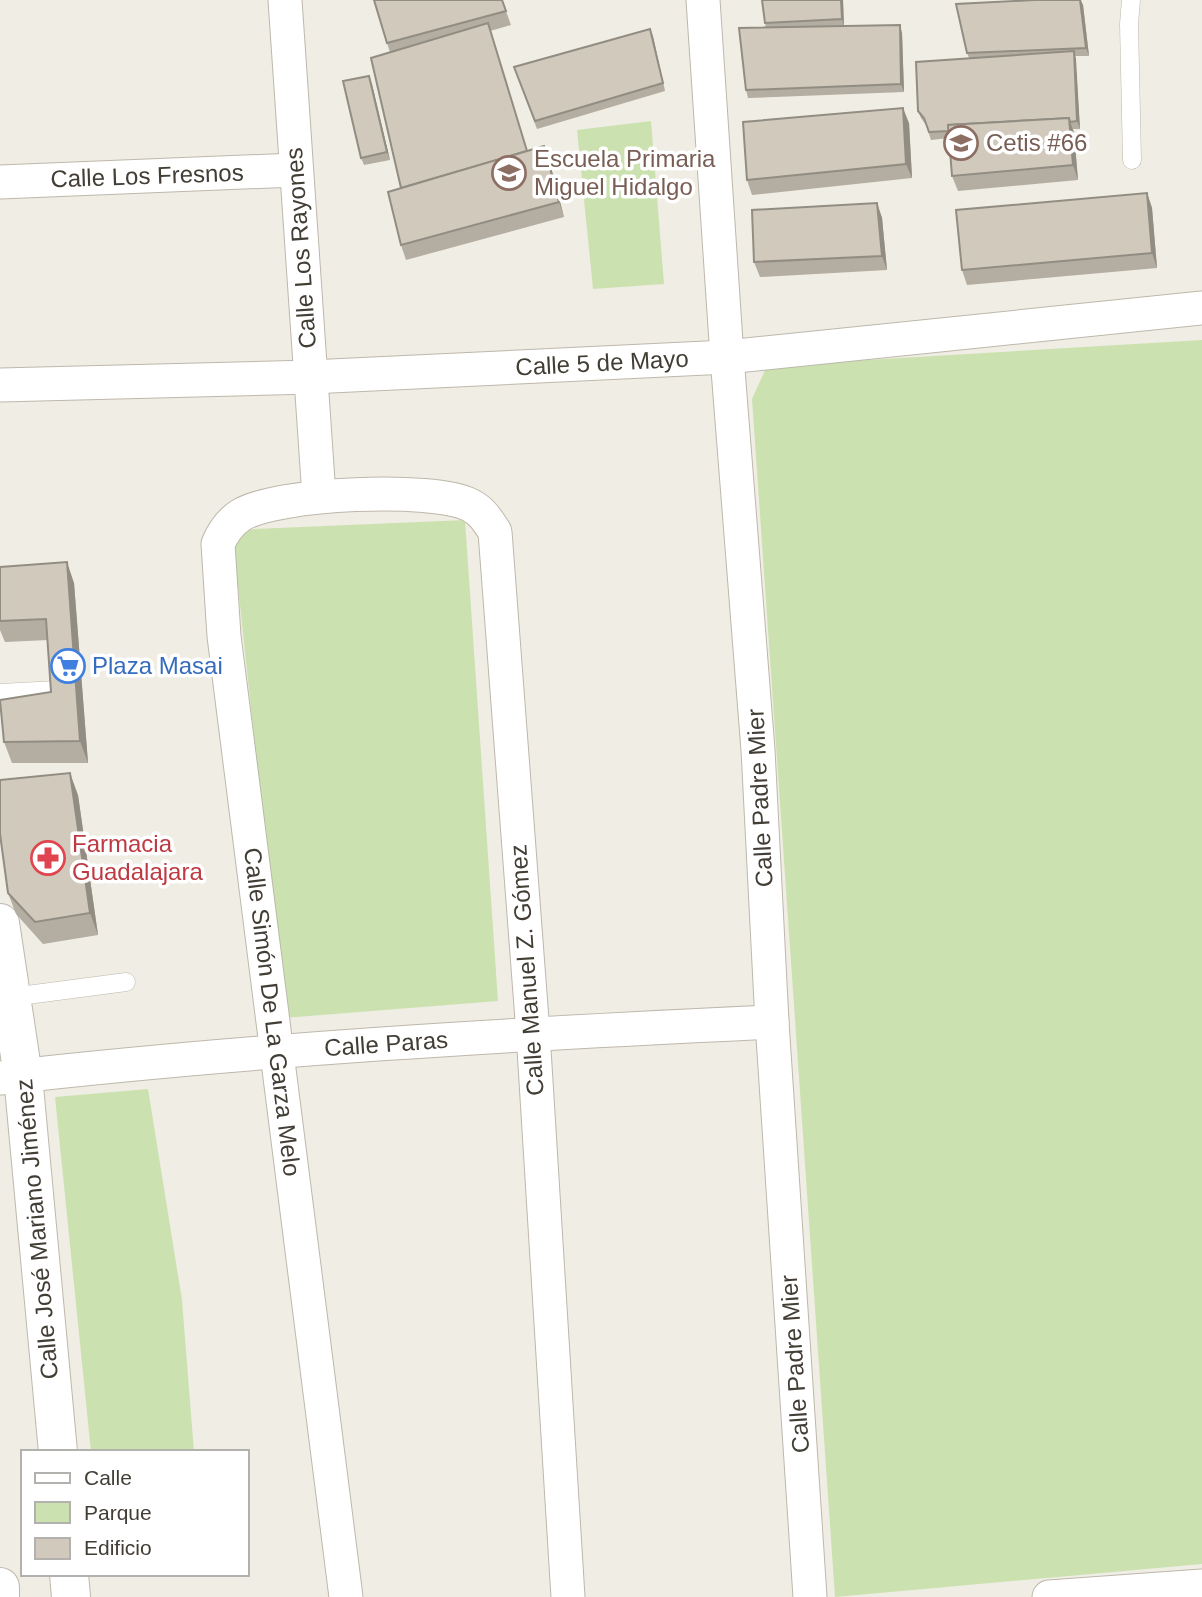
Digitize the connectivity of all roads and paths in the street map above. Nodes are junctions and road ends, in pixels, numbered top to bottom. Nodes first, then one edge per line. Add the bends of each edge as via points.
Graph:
1 (285, 0) edge
2 (703, 0) edge
3 (1131, 0) edge
4 (1132, 160) dead end
5 (295, 170) junction
6 (0, 182) edge
7 (1202, 309) edge
8 (727, 357) junction
9 (310, 377) junction
10 (0, 385) edge
11 (319, 496) junction
12 (57, 690) edge
13 (0, 693) edge
14 (0, 923) edge
15 (126, 982) dead end
16 (12, 997) junction
17 (772, 1022) junction
18 (533, 1033) junction
19 (278, 1051) junction
20 (12, 1077) edge
21 (58, 1450) edge
22 (69, 1576) edge
23 (1202, 1586) edge
24 (0, 1587) edge
25 (0, 1597) edge
26 (71, 1597) edge
27 (79, 1597) edge
28 (346, 1597) edge
29 (568, 1597) edge
30 (810, 1597) edge
31 (1049, 1597) edge

1 - 5 street, Calle Los Rayones
2 - 8 street, Calle Padre Mier
3 - 4 lane
5 - 6 street, Calle Los Fresnos
5 - 9 street, Calle Los Rayones
7 - 8 street, Calle 5 de Mayo
8 - 9 street, Calle 5 de Mayo
8 - 17 street, Calle Padre Mier via 758,750
9 - 10 street, Calle 5 de Mayo
9 - 11 street, Calle Los Rayones
11 - 18 street, Calle Manuel Z. Gómez via 456,499 479,511 495,532
11 - 19 street, Calle Simón De La Garza Melo via 242,515 224,530 218,544 224,636
12 - 13 lane
14 - 16 street, Calle José Mariano Jiménez
15 - 16 lane
16 - 20 street, Calle José Mariano Jiménez
17 - 18 street, Calle Paras
17 - 30 street, Calle Padre Mier
18 - 19 street, Calle Paras
18 - 29 street, Calle Manuel Z. Gómez
19 - 20 street, Calle Paras
19 - 28 street, Calle Simón De La Garza Melo
20 - 21 street, Calle José Mariano Jiménez
22 - 26 street
23 - 31 street
24 - 25 street
26 - 27 lane

